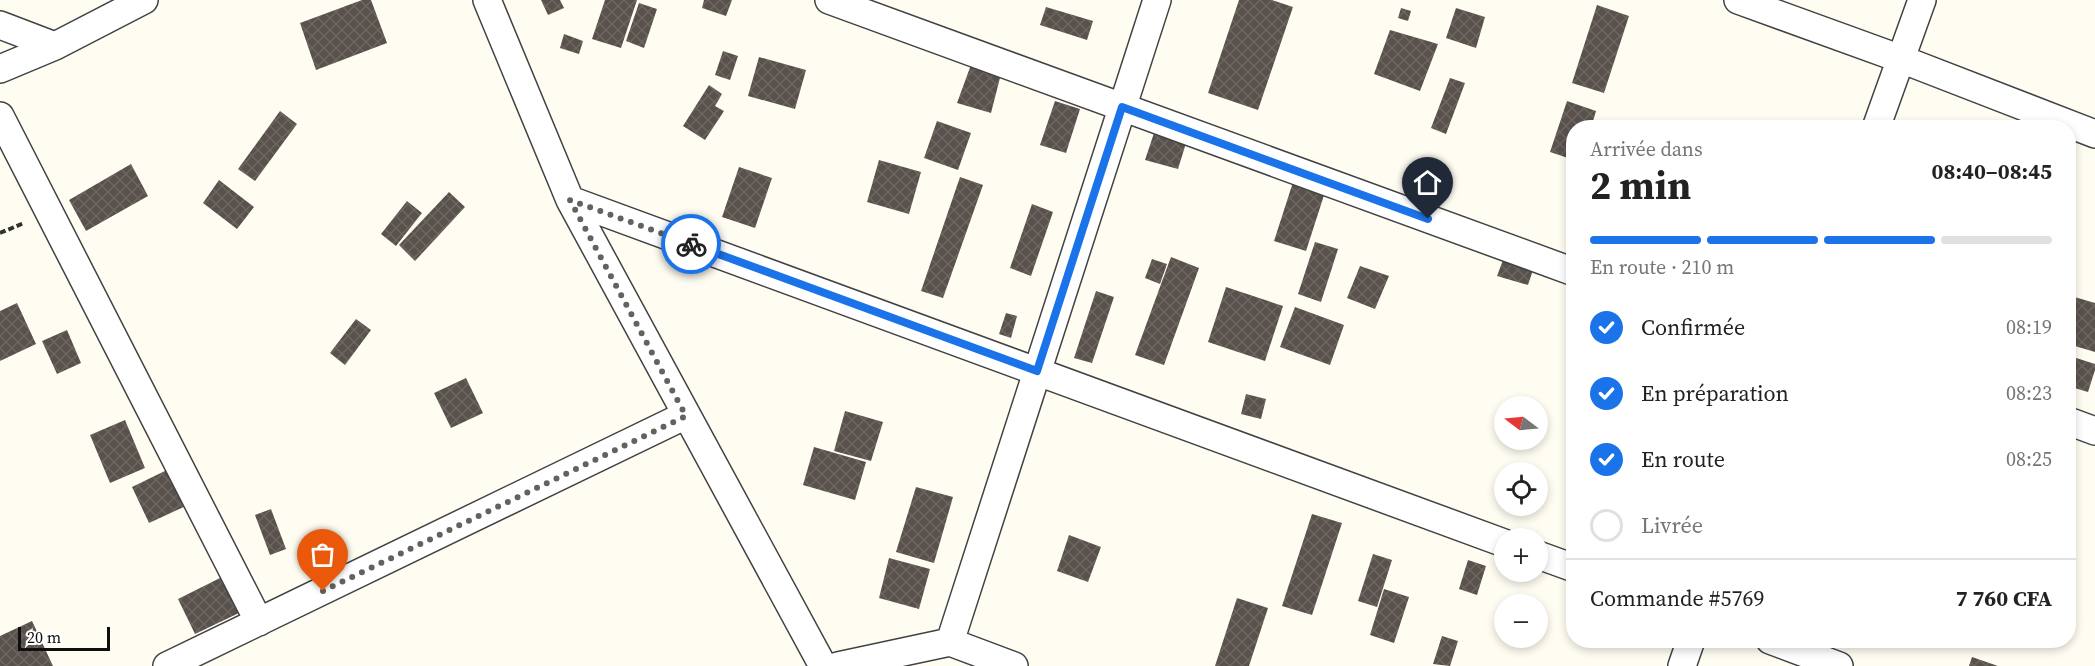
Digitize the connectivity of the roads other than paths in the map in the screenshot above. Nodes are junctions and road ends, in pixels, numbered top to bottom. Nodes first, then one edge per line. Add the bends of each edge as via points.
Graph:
1 (144, 0) edge
2 (488, 0) edge
3 (830, 0) edge
4 (1157, 0) edge
5 (1738, 0) edge
6 (1922, 0) edge
7 (0, 24) edge
8 (55, 46) junction
9 (1900, 59) junction
10 (0, 69) edge
11 (1122, 107) junction
12 (0, 116) edge
13 (1879, 120) edge
14 (2059, 120) edge
15 (2076, 127) edge
16 (2095, 134) edge
17 (570, 200) junction
18 (1566, 269) edge
19 (1037, 371) junction
20 (686, 416) junction
21 (2076, 424) edge
22 (2095, 431) edge
23 (1494, 539) edge
24 (1548, 559) edge
25 (1566, 565) edge
26 (259, 622) junction
27 (950, 642) junction
28 (1688, 648) edge
29 (1791, 648) edge
30 (167, 666) edge
31 (823, 666) edge
32 (838, 666) edge
33 (1014, 666) edge
34 (1682, 666) edge
35 (1839, 666) edge

1 - 8 street
2 - 17 street
3 - 11 street
4 - 11 street
5 - 9 street
6 - 9 street
7 - 8 street
8 - 10 street
9 - 13 street
9 - 14 street
11 - 18 street
11 - 19 street
12 - 26 street
15 - 16 street
17 - 19 street
17 - 20 street
19 - 23 street
19 - 27 street
20 - 26 street
20 - 31 street
21 - 22 street
24 - 25 street
26 - 30 street
27 - 32 street
27 - 33 street
28 - 34 street
29 - 35 street

